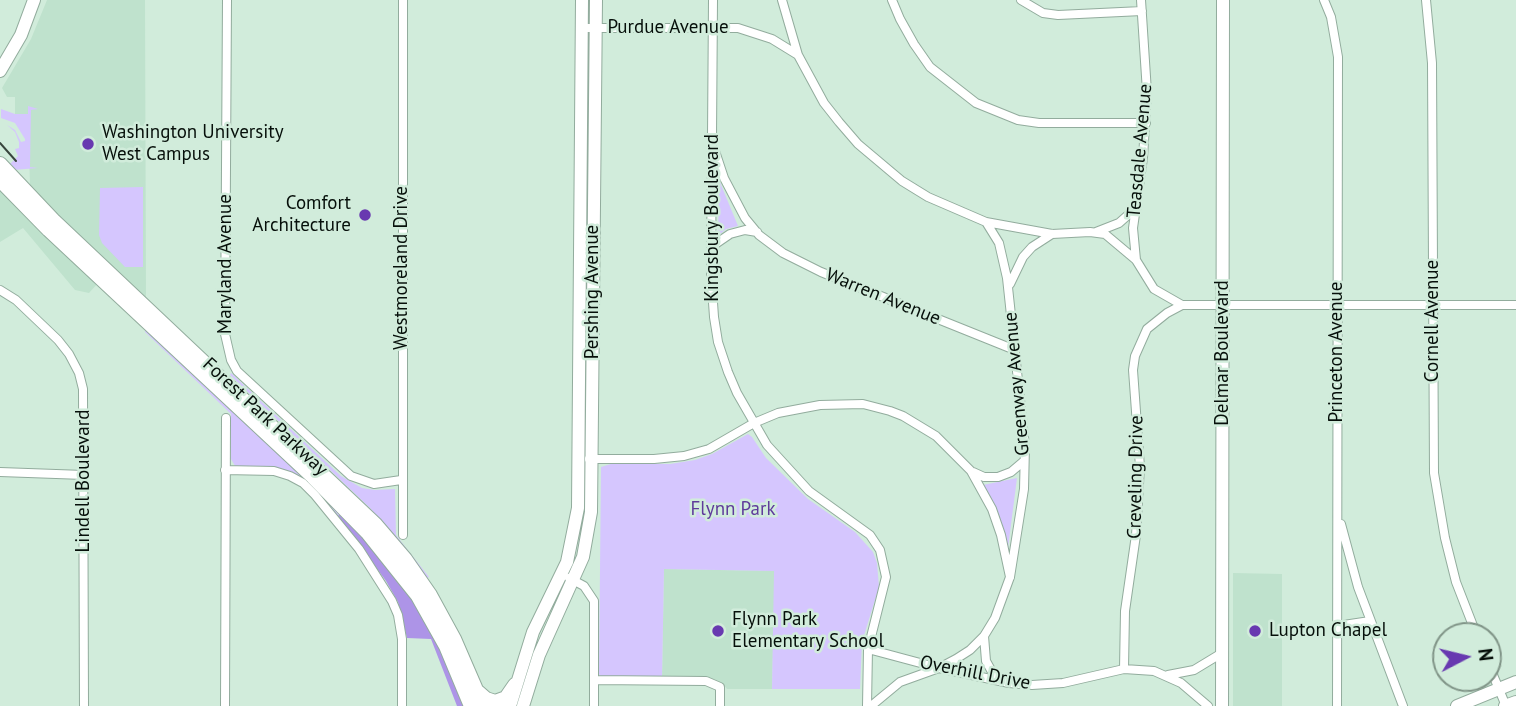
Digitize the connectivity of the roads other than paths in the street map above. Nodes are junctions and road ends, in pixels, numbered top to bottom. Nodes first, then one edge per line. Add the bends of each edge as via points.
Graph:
1 (34, 0) edge
2 (227, 0) edge
3 (403, 0) edge
4 (582, 0) edge
5 (596, 0) edge
6 (713, 0) edge
7 (782, 0) edge
8 (892, 0) edge
9 (1021, 0) edge
10 (1142, 0) edge
11 (1223, 0) edge
12 (1324, 0) edge
13 (1426, 0) edge
14 (1142, 11) junction
15 (713, 27) junction
16 (581, 28) junction
17 (595, 28) junction
18 (798, 55) junction
19 (0, 71) edge
20 (1146, 123) junction
21 (712, 145) junction
22 (0, 164) edge
23 (0, 180) edge
24 (1137, 207) junction
25 (986, 222) junction
26 (757, 232) junction
27 (1095, 232) junction
28 (1052, 234) junction
29 (711, 247) junction
30 (1136, 260) junction
31 (99, 270) junction
32 (1009, 289) junction
33 (0, 290) edge
34 (1222, 304) junction
35 (1337, 304) junction
36 (1433, 304) junction
37 (1182, 305) junction
38 (1516, 305) edge
39 (1015, 350) junction
40 (226, 418) dead end
41 (754, 424) junction
42 (579, 459) junction
43 (592, 459) junction
44 (1025, 461) junction
45 (225, 470) junction
46 (971, 471) junction
47 (0, 472) edge
48 (84, 475) junction
49 (401, 480) junction
50 (1338, 494) junction
51 (403, 535) dead end
52 (1010, 577) junction
53 (568, 578) junction
54 (1370, 621) junction
55 (1472, 622) edge
56 (1337, 625) junction
57 (984, 636) junction
58 (868, 649) junction
59 (1222, 653) junction
60 (939, 668) junction
61 (1124, 669) junction
62 (1165, 675) junction
63 (996, 679) junction
64 (594, 680) junction
65 (515, 685) junction
66 (477, 691) junction
67 (1492, 692) edge
68 (1516, 702) edge
69 (84, 706) edge
70 (225, 706) edge
71 (402, 706) edge
72 (471, 706) edge
73 (483, 706) edge
74 (510, 706) edge
75 (523, 706) edge
76 (594, 706) edge
77 (720, 706) edge
78 (869, 706) edge
79 (1208, 706) edge
80 (1222, 706) edge
81 (1336, 706) edge
82 (1403, 706) edge
83 (1457, 706) edge
84 (1506, 706) edge

1 - 19 street
2 - 49 street, Maryland Avenue via 225,334 231,360 237,371 351,476 374,484
3 - 49 street, Westmoreland Drive
4 - 16 street, Pershing Avenue
5 - 17 street, Pershing Avenue
6 - 15 street, Kingsbury Boulevard
7 - 18 street
8 - 20 street via 930,67 976,103 1039,123
9 - 14 street via 1043,13 1058,15
10 - 14 street, Teasdale Avenue
11 - 34 street, Delmar Boulevard
12 - 35 street, Princeton Avenue via 1338,57
13 - 36 street, Cornell Avenue via 1432,63
14 - 20 street, Teasdale Avenue
15 - 17 street, Purdue Avenue
15 - 18 street, Purdue Avenue via 754,31
15 - 21 street, Kingsbury Boulevard
16 - 17 street, Purdue Avenue
16 - 42 street, Pershing Avenue
17 - 43 street, Pershing Avenue
18 - 25 street, Purdue Avenue via 824,103 858,144 928,197
20 - 24 street, Teasdale Avenue
21 - 26 street, Warren Avenue via 736,203
21 - 29 street, Kingsbury Boulevard
22 - 31 highway, Forest Park Parkway
23 - 31 highway, Forest Park Parkway via 48,230
24 - 27 street, Purdue Avenue via 1119,223
24 - 30 street, Teasdale Avenue
25 - 28 street, Purdue Avenue
25 - 32 street, Greenway Avenue via 999,243
26 - 29 street via 730,234
26 - 39 street, Warren Avenue via 797,262
27 - 28 street, Purdue Avenue
27 - 30 street via 1115,241
28 - 32 street, Greenway Avenue via 1023,257
29 - 41 street, Kingsbury Boulevard via 719,342
30 - 37 street via 1154,289
31 - 66 highway, Forest Park Parkway via 382,531 430,596
31 - 72 highway, Forest Park Parkway via 384,550 433,621
32 - 39 street, Greenway Avenue
33 - 48 street, Lindell Boulevard via 58,340 79,373
34 - 35 street
34 - 37 street
34 - 59 street, Delmar Boulevard
35 - 36 street
35 - 50 street, Princeton Avenue
36 - 38 street
36 - 55 street, Cornell Avenue via 1436,493 1456,582
37 - 61 street, Creveling Drive via 1147,329 1135,356 1140,467 1125,611
39 - 44 street, Greenway Avenue
40 - 45 street
41 - 43 street via 709,449 684,456
41 - 46 street via 796,409 863,404 922,427
41 - 58 street, Kingsbury Boulevard via 809,491 870,536 880,550 886,568 885,587
42 - 43 street
42 - 53 street, Pershing Avenue
43 - 53 street, Pershing Avenue via 590,530 583,557
44 - 46 street via 998,477
44 - 52 street, Greenway Avenue
45 - 70 street
45 - 71 street via 274,471 303,483 359,550 398,615
46 - 52 street via 992,509
47 - 48 street
48 - 69 street, Lindell Boulevard
49 - 51 street, Westmoreland Drive
50 - 54 street via 1348,554
50 - 56 street, Princeton Avenue
52 - 57 street, Greenway Avenue
53 - 64 street via 588,589 594,601
53 - 65 street, Pershing Avenue via 533,632
53 - 75 street, Pershing Avenue
54 - 56 street
54 - 82 street
56 - 81 street, Princeton Avenue
57 - 60 street
57 - 63 street via 986,661
58 - 60 street, Overhill Drive
58 - 78 street, Kingsbury Boulevard
59 - 62 street, Overhill Drive via 1194,670
59 - 80 street, Delmar Boulevard
60 - 63 street, Overhill Drive
60 - 78 street via 900,682
61 - 62 street, Overhill Drive
61 - 63 street, Overhill Drive via 1048,684
62 - 79 street, Overhill Drive
64 - 76 street
64 - 77 street via 706,681 720,687
65 - 66 highway via 506,698 495,702
65 - 74 street, Pershing Avenue
66 - 73 highway, Forest Park Parkway
67 - 83 street
68 - 84 street

